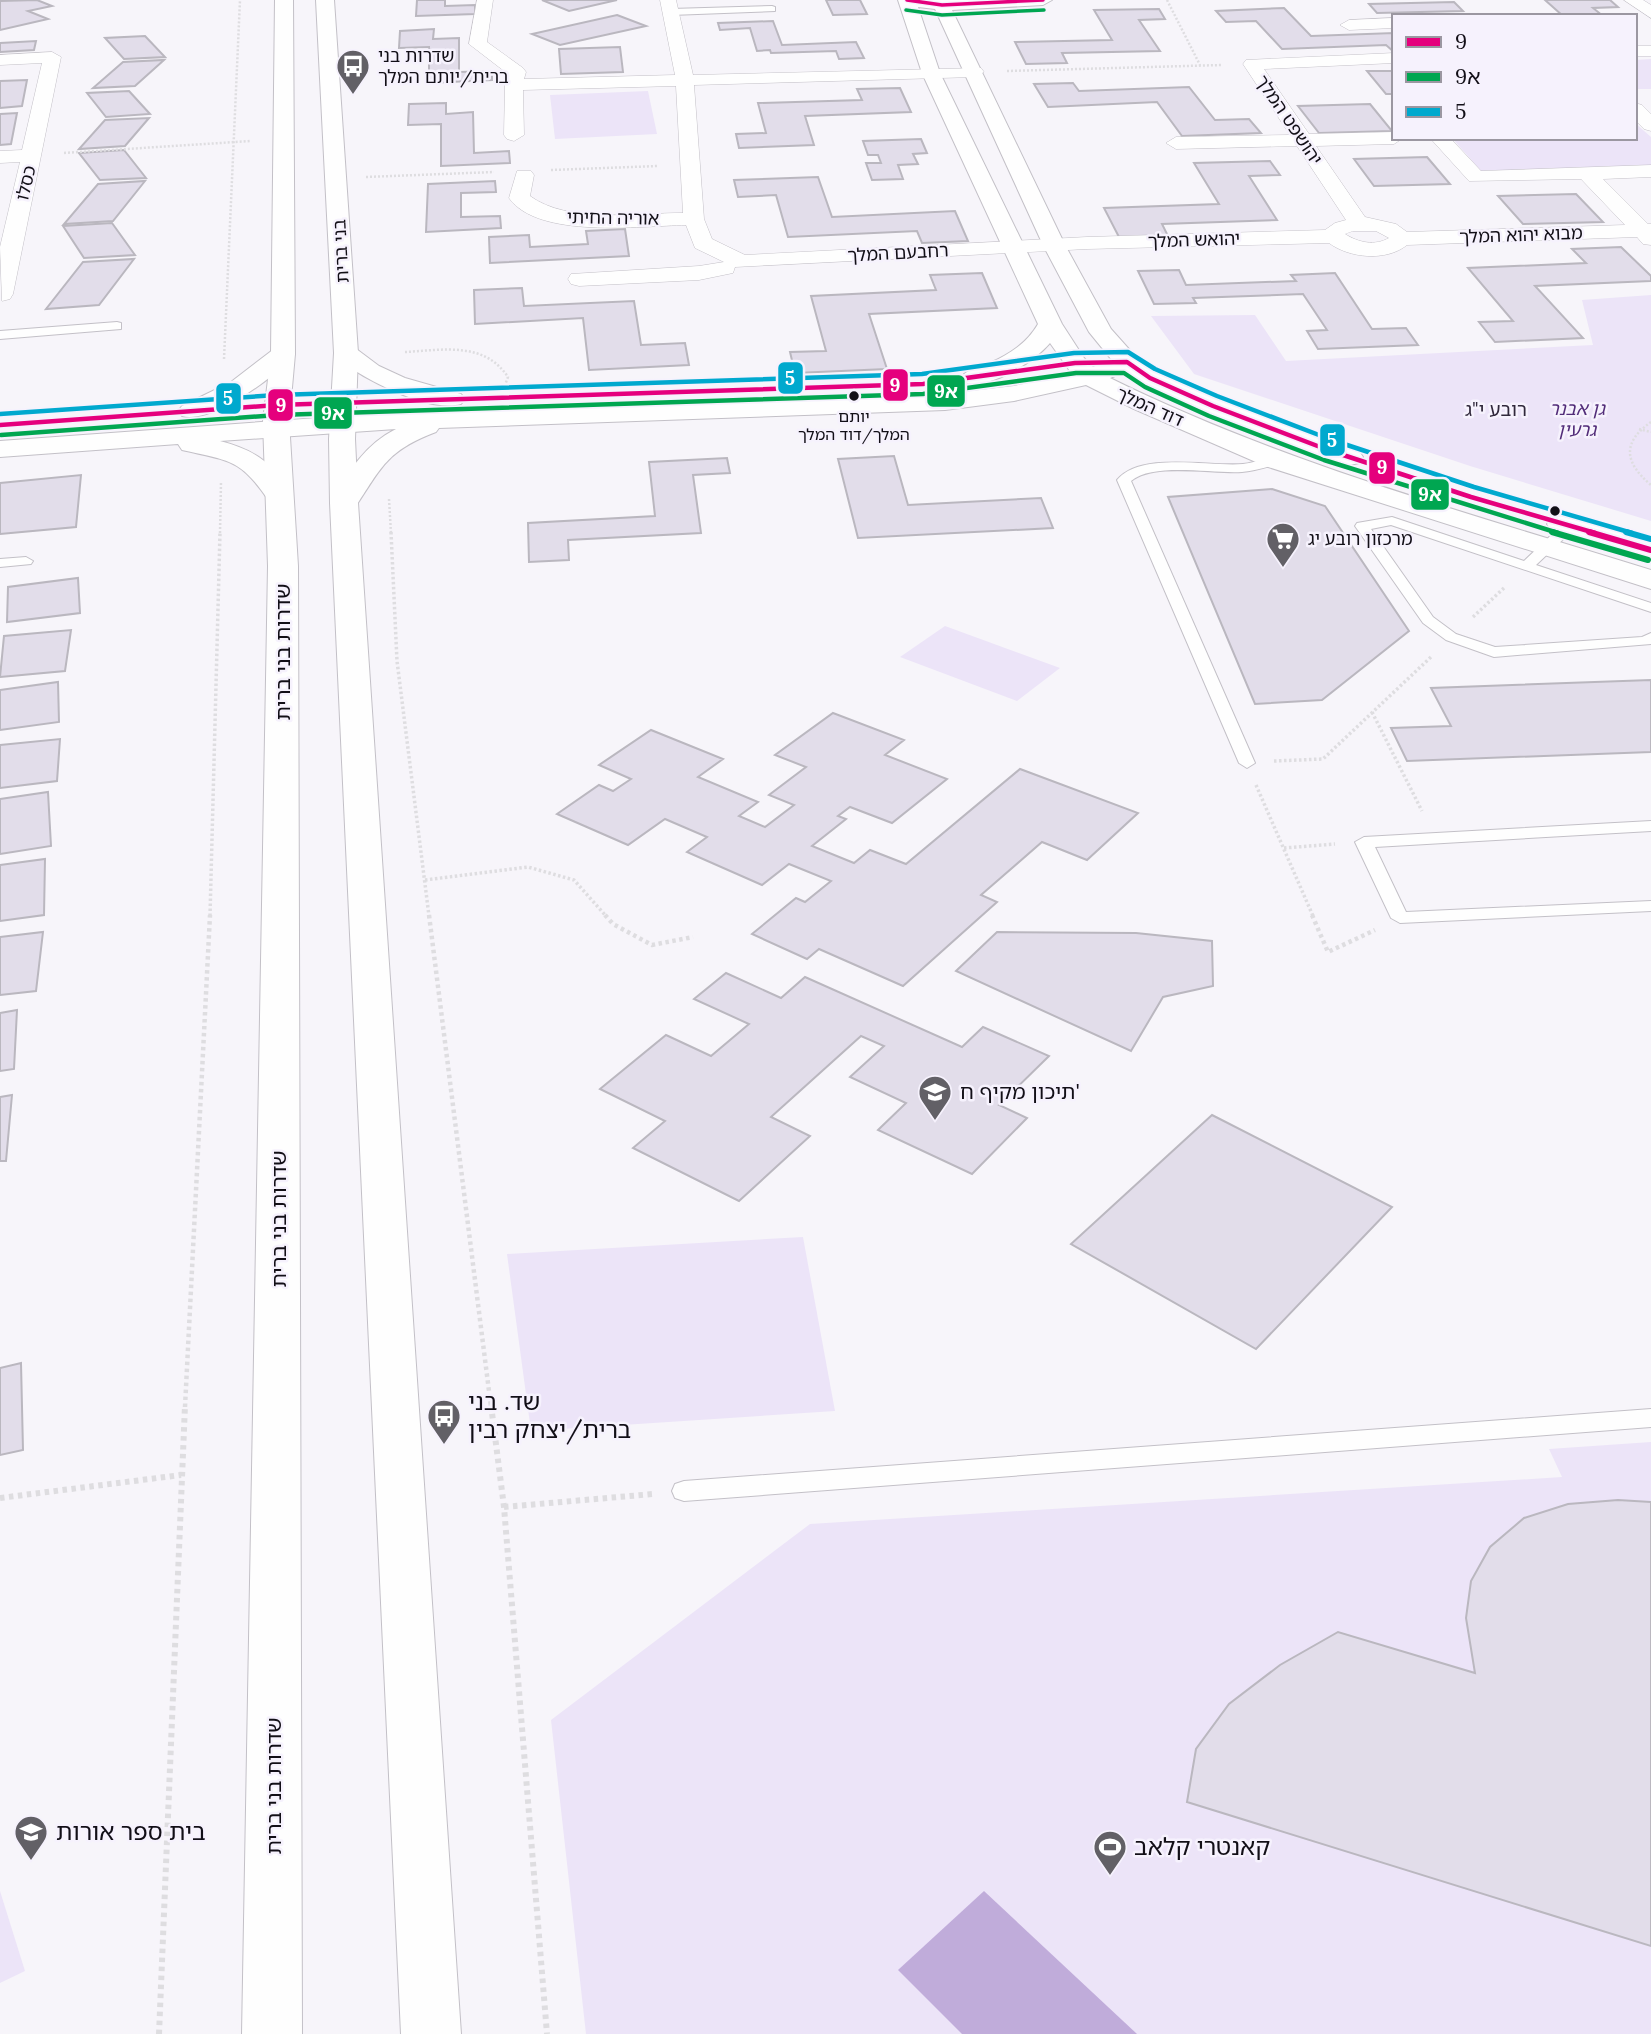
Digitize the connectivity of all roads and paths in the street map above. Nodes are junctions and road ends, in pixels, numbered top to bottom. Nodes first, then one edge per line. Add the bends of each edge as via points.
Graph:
1 (240, 0) edge
2 (284, 0) edge
3 (325, 0) edge
4 (485, 0) edge
5 (910, 0) edge
6 (1039, 0) edge
7 (1167, 0) edge
8 (1632, 0) edge
9 (940, 2) edge
10 (670, 6) edge
11 (772, 9) dead end
12 (1651, 13) edge
13 (1392, 23) edge
14 (1349, 24) dead end
15 (1392, 58) edge
16 (0, 60) edge
17 (1252, 64) junction
18 (1199, 65) junction
19 (975, 72) junction
20 (931, 73) junction
21 (685, 80) junction
22 (514, 85) junction
23 (1637, 111) edge
24 (1651, 125) edge
25 (514, 135) dead end
26 (1392, 138) edge
27 (285, 139) junction
28 (1302, 140) junction
29 (1441, 140) edge
30 (235, 141) junction
31 (1176, 143) dead end
32 (32, 155) junction
33 (0, 157) edge
34 (1651, 171) edge
35 (1586, 173) junction
36 (524, 175) dead end
37 (694, 219) junction
38 (1359, 225) junction
39 (1648, 233) edge
40 (1334, 236) junction
41 (1401, 239) junction
42 (1054, 245) junction
43 (1014, 247) junction
44 (5, 253) edge
45 (733, 265) junction
46 (579, 279) dead end
47 (824, 279) dead end
48 (2, 294) dead end
49 (1050, 324) junction
50 (117, 326) dead end
51 (0, 335) edge
52 (394, 352) dead end
53 (346, 353) junction
54 (283, 354) junction
55 (1126, 362) junction
56 (1083, 370) junction
57 (972, 378) junction
58 (505, 385) dead end
59 (239, 390) junction
60 (1006, 396) junction
61 (1143, 404) junction
62 (454, 409) junction
63 (191, 411) junction
64 (344, 413) junction
65 (277, 417) junction
66 (1651, 422) edge
67 (0, 425) edge
68 (1639, 429) junction
69 (1651, 432) edge
70 (148, 439) junction
71 (0, 449) edge
72 (228, 452) junction
73 (1275, 460) junction
74 (1651, 485) edge
75 (389, 494) dead end
76 (279, 495) junction
77 (344, 503) junction
78 (1569, 526) junction
79 (1549, 547) junction
80 (1651, 550) edge
81 (26, 561) dead end
82 (0, 563) edge
83 (1526, 568) junction
84 (1651, 580) edge
85 (1651, 608) edge
86 (1451, 637) junction
87 (1651, 638) edge
88 (1372, 712) junction
89 (1247, 763) junction
90 (1651, 826) edge
91 (1436, 838) junction
92 (1364, 842) junction
93 (1284, 848) junction
94 (425, 880) junction
95 (1651, 906) edge
96 (1400, 918) junction
97 (693, 937) dead end
98 (1651, 1418) edge
99 (181, 1475) junction
100 (684, 1491) joint
101 (0, 1498) edge
102 (504, 1507) junction
103 (159, 2034) edge
104 (272, 2034) edge
105 (431, 2034) edge
106 (547, 2034) edge

1 - 30 path
2 - 27 street
3 - 53 street, בני ברית
4 - 22 street via 478,44 517,72
5 - 9 street
5 - 20 street
6 - 9 street
7 - 18 path
8 - 12 street
9 - 19 street, דוד המלך
10 - 11 lane
10 - 21 street, רחבעם המלך
13 - 14 street
15 - 17 street, יהושפט המלך
16 - 32 street, כסלו via 53,49
17 - 18 path
17 - 28 street, יהושפט המלך
18 - 19 path
19 - 20 street
19 - 42 street, דוד המלך
20 - 21 street
20 - 43 street
21 - 22 street
21 - 37 street, רחבעם המלך
22 - 25 street
23 - 24 street
26 - 28 street
27 - 30 path
27 - 54 street
28 - 31 street
28 - 38 street, יהושפט המלך
29 - 35 street via 1476,177
30 - 32 path
30 - 59 path via 223,379
32 - 33 street, כסלו
32 - 44 street, כסלו
34 - 35 street
35 - 39 street, מבוא יהוא המלך
36 - 37 street, אוריה החיתי via 519,198 538,212 573,220
37 - 45 street, רחבעם המלך via 703,243
38 - 40 street, יהואש המלך via 1340,228
38 - 41 street via 1389,229
39 - 41 street, מבוא יהוא המלך
40 - 41 street, יהואש המלך via 1352,246 1375,248 1396,245
40 - 42 street, יהואש המלך
42 - 43 street, רחבעם המלך
42 - 55 street, דוד המלך via 1101,332
43 - 45 street, רחבעם המלך
43 - 49 street
44 - 48 street, כסלו
45 - 46 street, רחבעם המלך via 699,273
45 - 47 street, רחבעם המלך via 723,276 758,282
49 - 56 street
49 - 57 street via 1030,352
50 - 51 lane
52 - 58 path via 476,351 503,366 508,377
53 - 62 street via 366,371
53 - 64 street, בני ברית
54 - 59 street
54 - 65 street
55 - 56 street
55 - 78 street, דוד המלך via 1213,406 1328,450
56 - 57 street
56 - 60 street
56 - 61 street, דוד המלך
57 - 62 street
59 - 63 street
60 - 61 street
60 - 62 street via 873,405
61 - 73 street, דוד המלך
62 - 64 street
62 - 77 street via 383,446
63 - 65 street
63 - 67 street
64 - 65 street
64 - 77 street, בני ברית
65 - 70 street
65 - 76 street, שדרות בני ברית
66 - 68 path
68 - 69 path
68 - 74 path via 1629,443 1629,460
70 - 71 street
70 - 72 street
72 - 76 street via 259,468
72 - 99 path via 207,461 221,467 213,859
73 - 79 street, דוד המלך
73 - 89 lane via 1241,468 1134,471 1124,480
75 - 94 path via 397,661
76 - 104 street, שדרות בני ברית via 283,566
77 - 105 street
78 - 79 lane
78 - 80 street, דוד המלך
79 - 83 lane
79 - 84 street, דוד המלך
81 - 82 lane
83 - 85 lane
83 - 86 path
83 - 86 lane via 1392,521 1362,526 1428,620
86 - 87 lane via 1494,652
86 - 88 path
88 - 89 path via 1323,759
88 - 91 path
89 - 93 path
90 - 91 lane
91 - 92 lane
92 - 93 path
92 - 96 lane
93 - 96 path via 1328,951
94 - 97 path via 528,867 574,880 613,924 652,945
94 - 102 path
95 - 96 lane
98 - 100 lane
99 - 101 path
99 - 103 path
100 - 102 path
102 - 106 path

